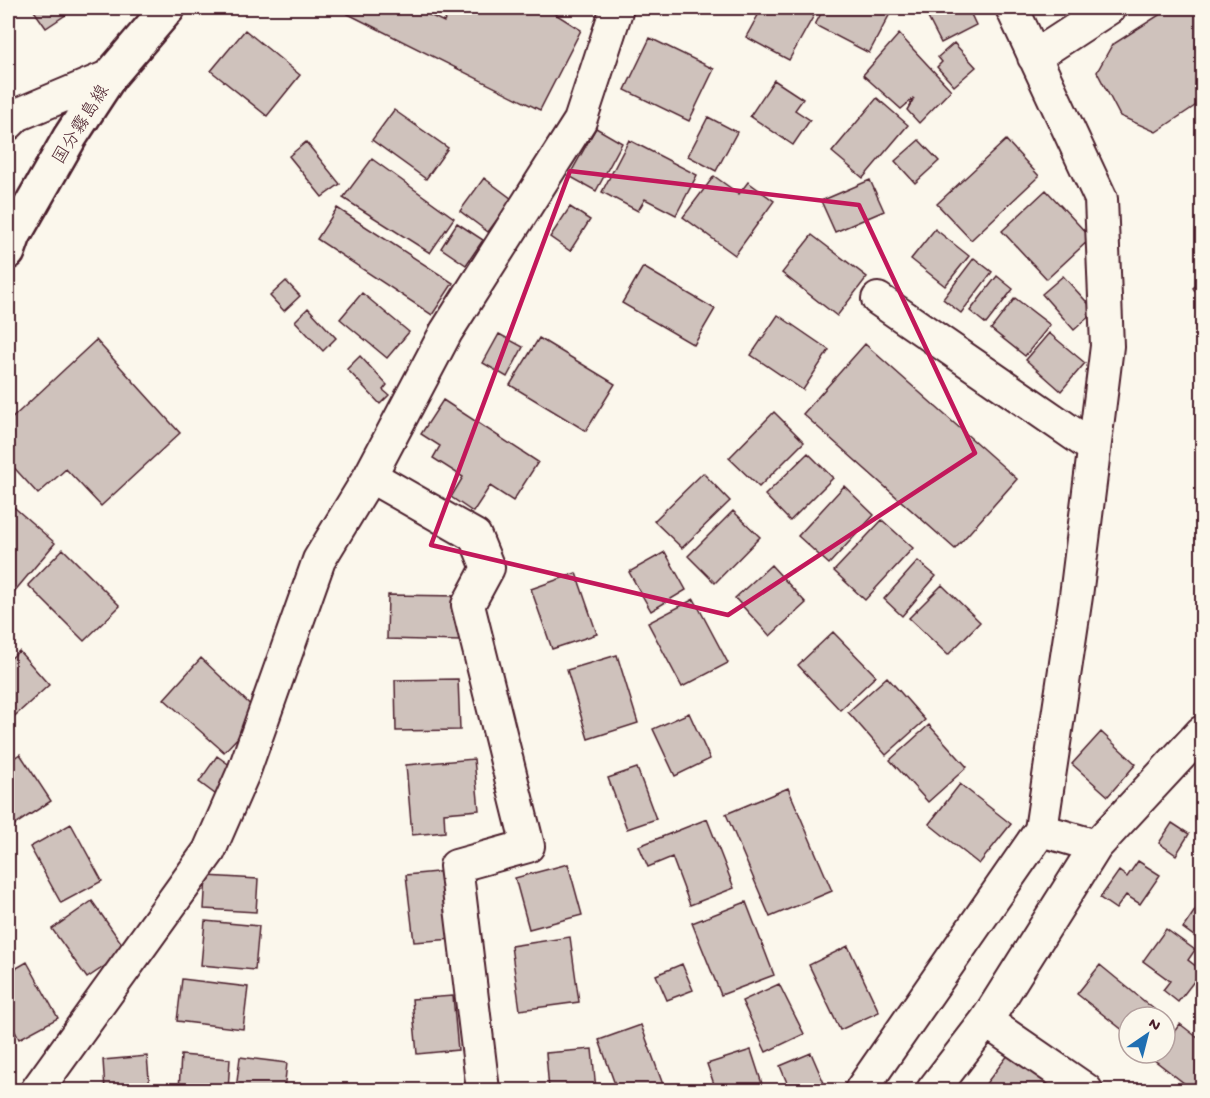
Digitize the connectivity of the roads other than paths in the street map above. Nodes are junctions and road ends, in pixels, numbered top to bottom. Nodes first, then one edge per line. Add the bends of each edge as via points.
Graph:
1 (168, 8) edge
2 (617, 8) edge
3 (1012, 8) edge
4 (1109, 8) edge
5 (1034, 57) junction
6 (110, 76) junction
7 (8, 124) edge
8 (8, 252) edge
9 (878, 299) dead end
10 (1094, 448) junction
11 (370, 476) junction
12 (1203, 732) edge
13 (1041, 830) junction
14 (1096, 846) junction
15 (986, 1021) junction
16 (37, 1090) edge
17 (483, 1090) edge
18 (861, 1090) edge
19 (933, 1090) edge
20 (1086, 1090) edge

1 - 6 main road, 国分霧島線
2 - 11 street via 580,121 446,332
3 - 5 street
4 - 5 street
5 - 10 street via 1101,199 1107,346
6 - 7 street via 17,115
6 - 8 main road, 国分霧島線 via 70,137
9 - 10 street
10 - 13 street
11 - 16 street via 319,560 244,771 209,851
11 - 17 street via 475,536 488,568 468,605 528,846 456,866
12 - 14 street
13 - 14 street
13 - 18 street
14 - 15 street
15 - 19 street
15 - 20 street

